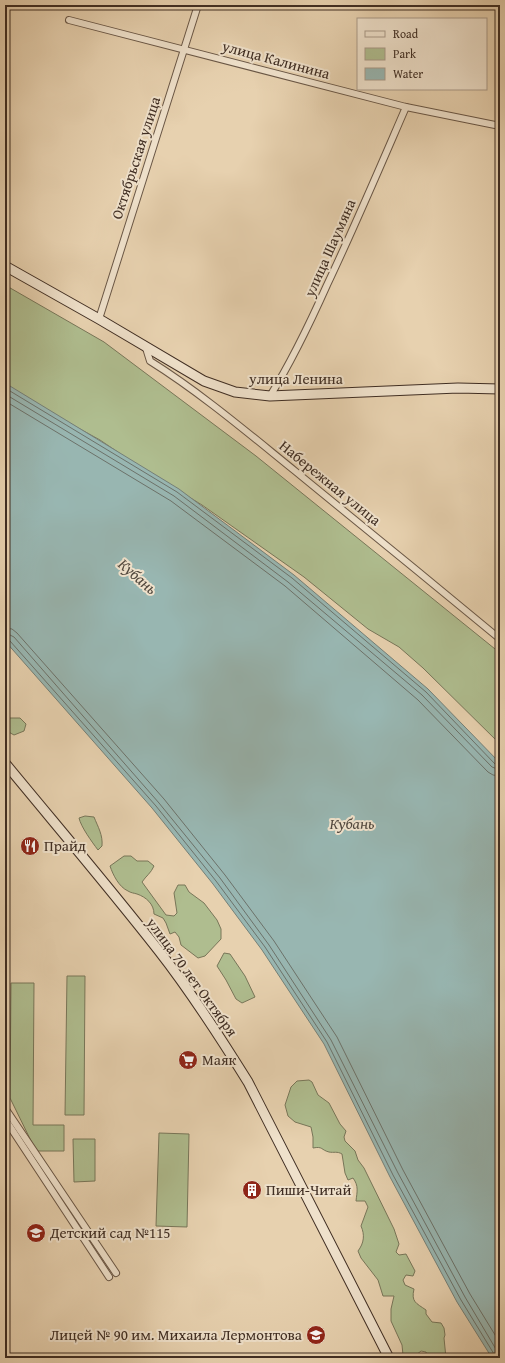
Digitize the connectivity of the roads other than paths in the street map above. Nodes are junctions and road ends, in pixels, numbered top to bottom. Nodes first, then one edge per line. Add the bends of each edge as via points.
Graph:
1 (198, 5) edge
2 (69, 20) dead end
3 (184, 49) junction
4 (406, 107) junction
5 (500, 126) edge
6 (5, 266) edge
7 (99, 319) junction
8 (146, 348) junction
9 (500, 389) edge
10 (270, 396) junction
11 (500, 640) edge
12 (5, 763) edge
13 (5, 1108) edge
14 (5, 1119) edge
15 (116, 1273) dead end
16 (109, 1277) dead end
17 (389, 1358) edge

1 - 3 street, Октябрьская улица
2 - 3 street, улица Калинина
3 - 4 street, улица Калинина
3 - 7 street, Октябрьская улица
4 - 5 street, улица Калинина
4 - 10 street, улица Шаумяна via 348,242 315,312
6 - 7 main road, улица Ленина
7 - 8 main road, улица Ленина
8 - 10 main road, улица Ленина via 204,381 235,392
8 - 11 street, Набережная улица via 150,361 228,417
9 - 10 main road, улица Ленина via 458,388
12 - 17 main road, улица 70 лет Октября via 160,952 200,1007 248,1082
13 - 15 street
14 - 16 street

